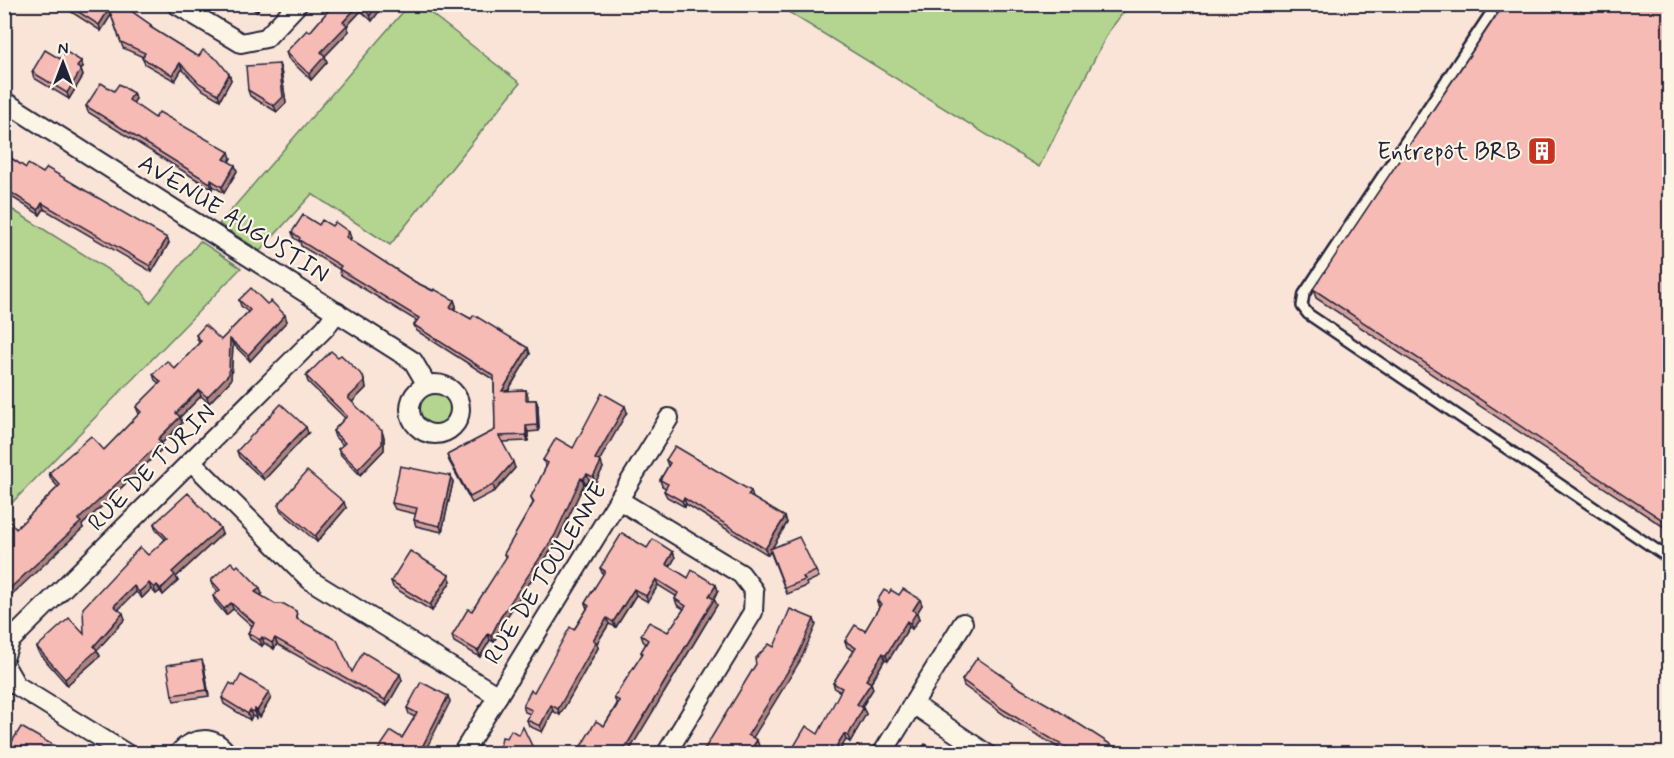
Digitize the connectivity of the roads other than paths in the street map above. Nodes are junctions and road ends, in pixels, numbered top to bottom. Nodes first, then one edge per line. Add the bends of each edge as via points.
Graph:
1 (176, 4) edge
2 (298, 4) edge
3 (1497, 4) edge
4 (4, 101) edge
5 (337, 312) junction
6 (427, 385) dead end
7 (669, 418) dead end
8 (191, 461) junction
9 (619, 500) junction
10 (1670, 559) edge
11 (963, 623) dead end
12 (4, 658) edge
13 (4, 664) edge
14 (498, 696) junction
15 (913, 704) junction
16 (127, 753) edge
17 (178, 753) edge
18 (227, 753) edge
19 (462, 753) edge
20 (666, 753) edge
21 (882, 753) edge
22 (987, 753) edge

1 - 2 street via 241,43 266,38
3 - 10 lane via 1304,294 1302,306 1308,314
4 - 5 street, AVENUE AUGUSTIN
5 - 6 street, AVENUE AUGUSTIN via 413,361
5 - 8 street, RUE DE TURIN
7 - 9 street, RUE DE TOULENNE
8 - 12 street, RUE DE TURIN via 10,641
8 - 14 street via 309,580
9 - 14 street, RUE DE TOULENNE
9 - 20 street via 741,574 754,591 753,612
11 - 15 street
13 - 16 street via 16,685
14 - 19 street, RUE DE TOULENNE
15 - 21 street
15 - 22 street
17 - 18 street via 188,744 204,739

